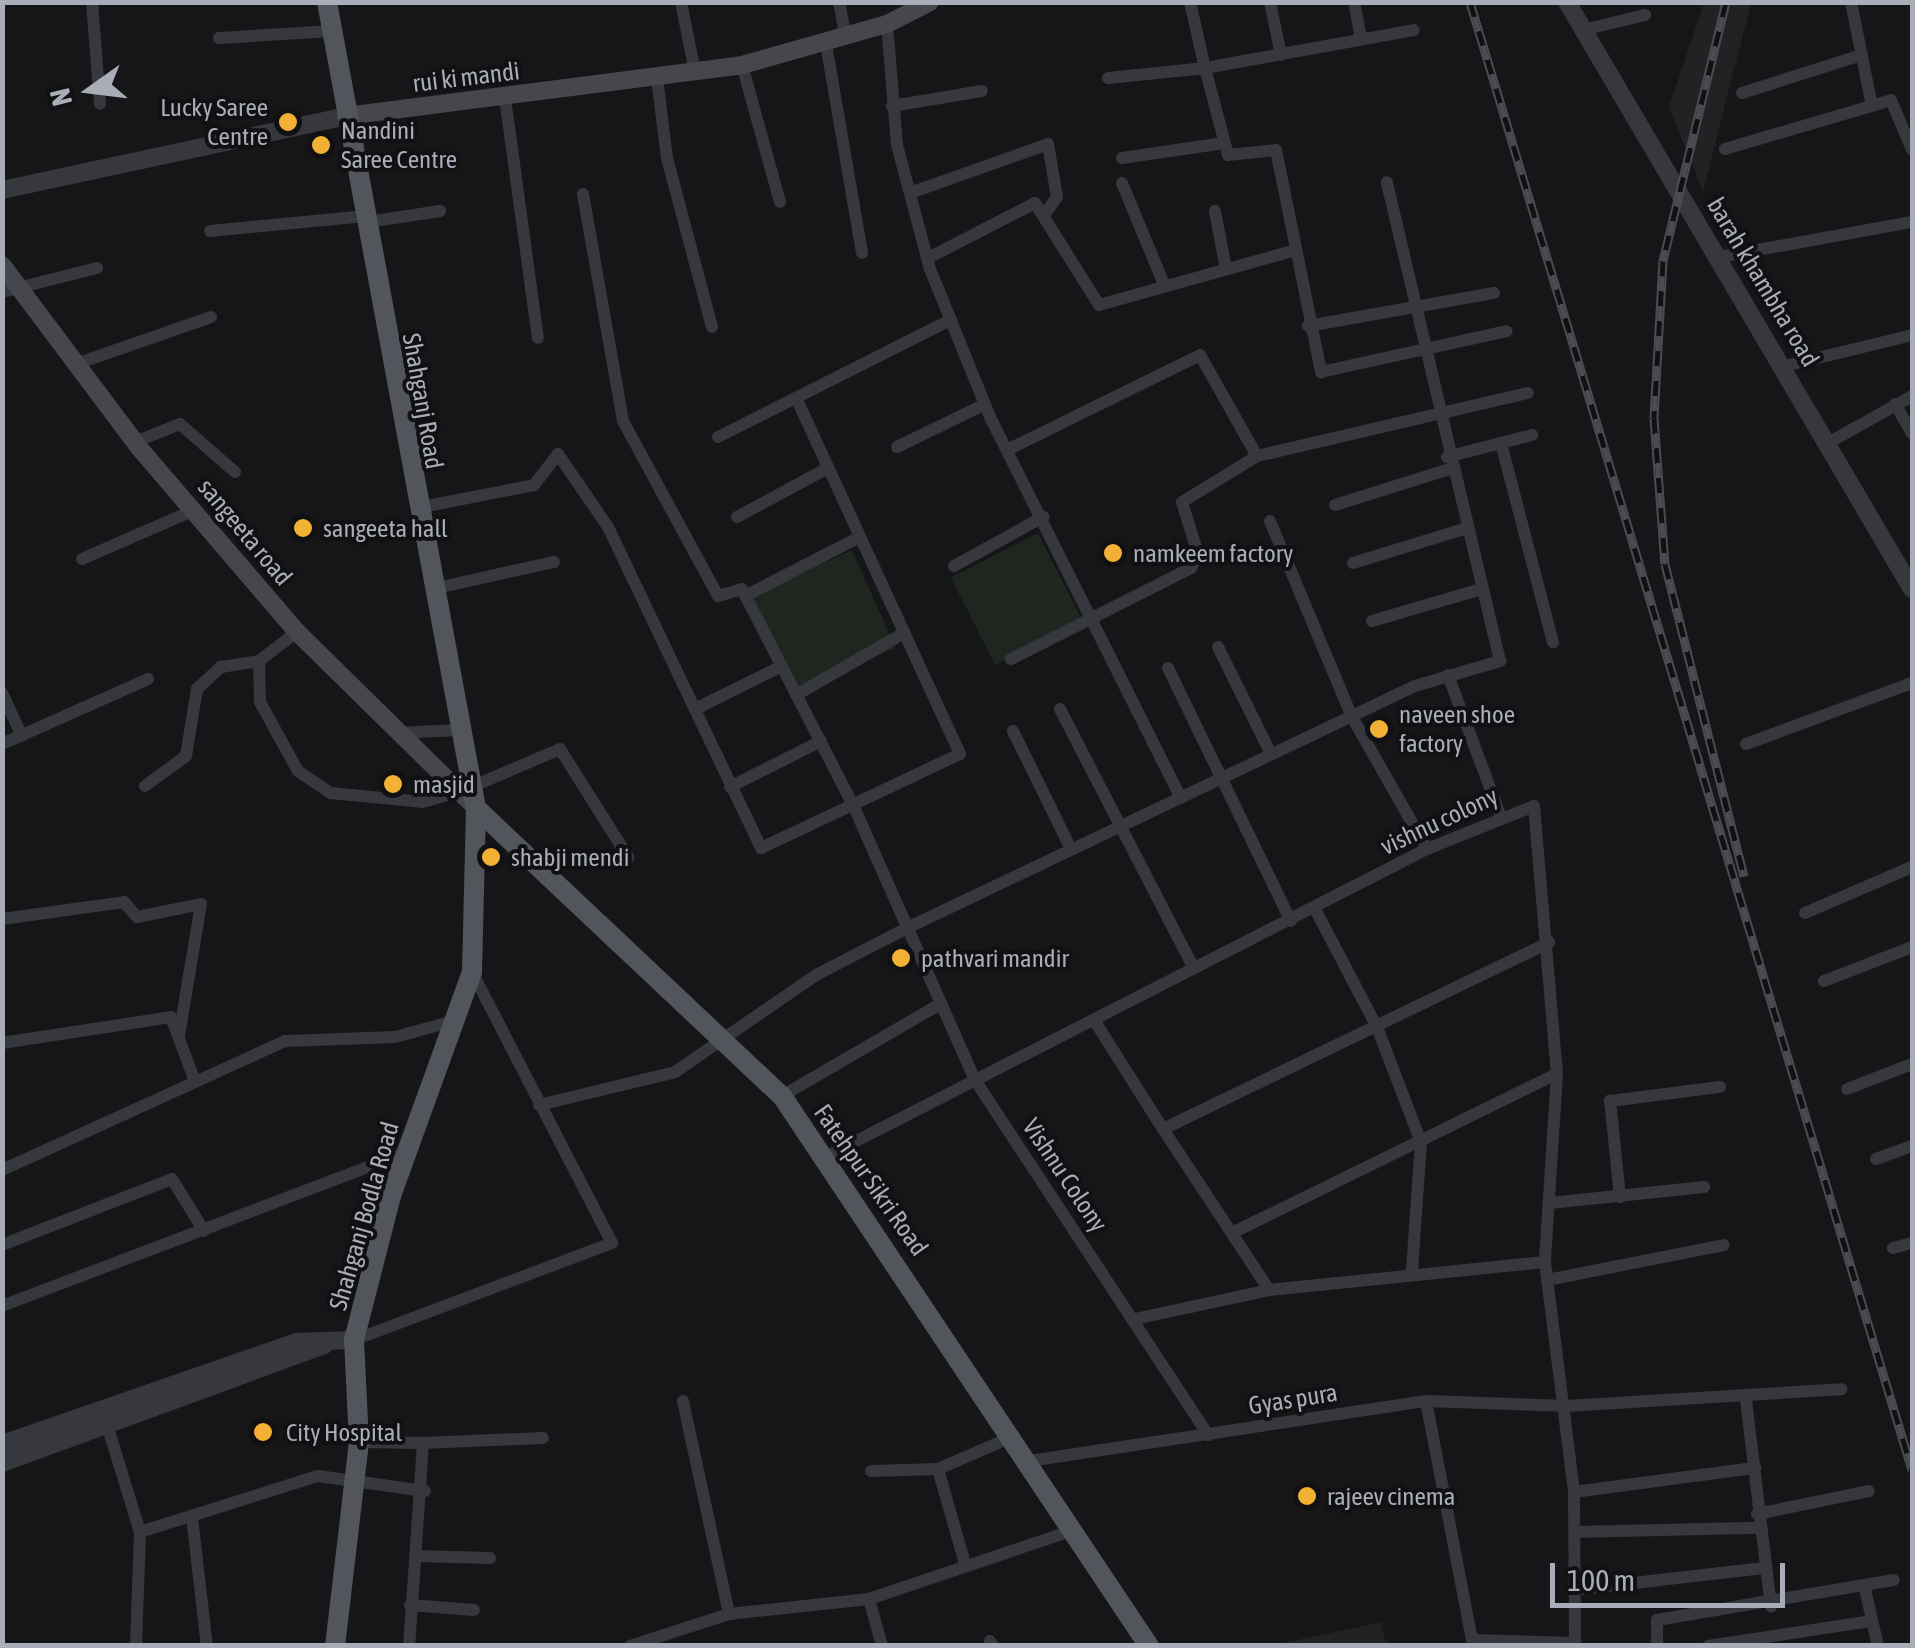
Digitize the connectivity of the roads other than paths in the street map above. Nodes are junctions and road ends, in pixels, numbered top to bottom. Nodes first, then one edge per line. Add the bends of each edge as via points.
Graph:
1 (92, 2) edge
2 (326, 2) edge
3 (681, 2) edge
4 (838, 2) edge
5 (930, 2) edge
6 (1190, 2) edge
7 (1270, 2) edge
8 (1354, 2) edge
9 (1568, 2) edge
10 (1851, 2) edge
11 (1645, 15) dead end
12 (887, 24) junction
13 (1414, 30) dead end
14 (1583, 30) junction
15 (332, 32) junction
16 (219, 38) dead end
17 (846, 38) junction
18 (1362, 39) junction
19 (826, 44) junction
20 (1281, 55) junction
21 (1862, 55) junction
22 (742, 65) junction
23 (1206, 68) junction
24 (694, 72) junction
25 (658, 78) junction
26 (1108, 78) dead end
27 (982, 91) dead end
28 (1742, 93) dead end
29 (505, 98) junction
30 (100, 104) dead end
31 (892, 106) junction
32 (1872, 106) junction
33 (346, 116) junction
34 (1224, 143) junction
35 (1724, 149) dead end
36 (1912, 150) edge
37 (1122, 158) dead end
38 (1122, 182) dead end
39 (1388, 182) dead end
40 (2, 190) edge
41 (583, 194) dead end
42 (910, 194) junction
43 (780, 202) dead end
44 (440, 211) dead end
45 (1215, 212) dead end
46 (1046, 213) junction
47 (367, 219) junction
48 (1912, 222) edge
49 (210, 231) dead end
50 (1292, 251) junction
51 (862, 254) dead end
52 (1718, 257) junction
53 (928, 258) junction
54 (1225, 264) junction
55 (2, 265) edge
56 (97, 268) dead end
57 (1163, 282) junction
58 (8, 289) edge
59 (1494, 292) dead end
60 (1415, 307) junction
61 (211, 318) dead end
62 (951, 320) junction
63 (1308, 326) junction
64 (712, 327) dead end
65 (1507, 331) dead end
66 (1912, 335) edge
67 (538, 338) dead end
68 (1424, 348) junction
69 (76, 364) junction
70 (1785, 366) junction
71 (1528, 393) dead end
72 (1912, 396) edge
73 (798, 402) junction
74 (985, 404) junction
75 (1894, 404) junction
76 (1437, 410) junction
77 (1912, 434) edge
78 (1532, 435) dead end
79 (718, 438) dead end
80 (136, 442) junction
81 (1501, 443) junction
82 (1828, 443) junction
83 (897, 447) dead end
84 (1007, 450) junction
85 (1257, 456) junction
86 (1449, 463) junction
87 (826, 470) junction
88 (235, 472) dead end
89 (1335, 505) dead end
90 (417, 508) junction
91 (194, 510) junction
92 (738, 516) dead end
93 (1042, 517) junction
94 (1270, 521) dead end
95 (1464, 529) junction
96 (858, 538) junction
97 (82, 560) dead end
98 (554, 562) dead end
99 (1353, 563) dead end
100 (954, 566) dead end
101 (432, 589) junction
102 (1912, 589) edge
103 (1478, 590) junction
104 (745, 596) junction
105 (1093, 618) junction
106 (1372, 622) dead end
107 (297, 632) junction
108 (904, 634) junction
109 (1552, 642) dead end
110 (1218, 647) dead end
111 (1011, 659) dead end
112 (259, 661) junction
113 (782, 666) junction
114 (1168, 668) dead end
115 (1448, 675) junction
116 (148, 680) dead end
117 (1912, 683) edge
118 (2, 693) edge
119 (796, 695) junction
120 (695, 709) junction
121 (1060, 709) dead end
122 (1352, 716) junction
123 (460, 730) junction
124 (1013, 731) dead end
125 (397, 733) junction
126 (22, 736) junction
127 (821, 741) junction
128 (2, 744) edge
129 (1746, 744) dead end
130 (1272, 754) junction
131 (1220, 778) junction
132 (146, 786) dead end
133 (730, 786) junction
134 (469, 796) junction
135 (1181, 798) junction
136 (854, 807) junction
137 (1500, 815) junction
138 (1114, 827) junction
139 (1071, 848) junction
140 (1428, 849) junction
141 (628, 856) dead end
142 (1912, 867) edge
143 (1315, 909) junction
144 (1805, 913) dead end
145 (2, 919) edge
146 (1291, 921) junction
147 (905, 930) junction
148 (1548, 942) junction
149 (1912, 947) edge
150 (1194, 967) junction
151 (472, 972) junction
152 (1824, 980) dead end
153 (940, 1004) junction
154 (1094, 1020) junction
155 (454, 1021) junction
156 (1377, 1027) junction
157 (724, 1033) junction
158 (180, 1036) junction
159 (2, 1043) edge
160 (1912, 1064) edge
161 (1557, 1074) junction
162 (194, 1079) junction
163 (975, 1080) junction
164 (1720, 1087) dead end
165 (1847, 1090) dead end
166 (782, 1096) junction
167 (540, 1105) junction
168 (1163, 1129) junction
169 (1421, 1142) junction
170 (1912, 1146) edge
171 (407, 1152) junction
172 (826, 1156) junction
173 (1876, 1158) dead end
174 (2, 1170) edge
175 (1704, 1187) dead end
176 (1620, 1197) junction
177 (1550, 1204) junction
178 (204, 1231) junction
179 (1236, 1232) junction
180 (1912, 1242) edge
181 (2, 1245) edge
182 (1724, 1246) dead end
183 (1893, 1248) dead end
184 (1545, 1262) junction
185 (1412, 1272) junction
186 (1547, 1280) junction
187 (1269, 1290) junction
188 (2, 1306) edge
189 (1135, 1319) junction
190 (354, 1340) junction
191 (324, 1345) junction
192 (1841, 1389) dead end
193 (1746, 1400) junction
194 (1426, 1401) junction
195 (683, 1402) dead end
196 (1566, 1406) junction
197 (108, 1428) junction
198 (1208, 1435) junction
199 (1014, 1436) junction
200 (544, 1438) dead end
201 (360, 1442) junction
202 (2, 1444) edge
203 (423, 1444) junction
204 (1029, 1461) junction
205 (2, 1463) edge
206 (938, 1468) junction
207 (1755, 1468) junction
208 (871, 1471) dead end
209 (356, 1487) junction
210 (1869, 1491) dead end
211 (425, 1492) junction
212 (1574, 1492) junction
213 (192, 1517) junction
214 (1757, 1521) junction
215 (1074, 1530) junction
216 (140, 1532) junction
217 (1576, 1532) junction
218 (417, 1556) junction
219 (490, 1558) dead end
220 (965, 1564) junction
221 (1764, 1568) junction
222 (1894, 1580) dead end
223 (1865, 1589) junction
224 (1573, 1590) junction
225 (869, 1598) junction
226 (410, 1605) junction
227 (1771, 1606) junction
228 (474, 1610) dead end
229 (729, 1614) junction
230 (1872, 1621) junction
231 (1472, 1643) edge
232 (1575, 1644) edge
233 (136, 1646) edge
234 (206, 1646) edge
235 (335, 1646) edge
236 (409, 1646) edge
237 (630, 1646) edge
238 (882, 1646) edge
239 (1149, 1646) edge
240 (1656, 1646) edge
241 (1708, 1646) edge
242 (1878, 1646) edge

1 - 30 street
2 - 15 main road, Shahganj Road
3 - 24 street
4 - 17 street
5 - 12 main road, rui ki mandi
6 - 23 street
7 - 20 street
8 - 18 street
9 - 14 street, barah khambha road
10 - 21 street
11 - 14 street
12 - 17 main road, rui ki mandi
12 - 31 street
13 - 18 street
14 - 52 street, barah khambha road
15 - 16 street
15 - 33 main road, Shahganj Road
17 - 19 main road, rui ki mandi
18 - 20 street
19 - 22 main road, rui ki mandi
19 - 51 street
20 - 23 street
21 - 28 street
21 - 32 street
22 - 24 main road, rui ki mandi
22 - 43 street
23 - 26 street
23 - 34 street
24 - 25 main road, rui ki mandi
25 - 29 main road, rui ki mandi
25 - 64 street via 666,158
27 - 31 street
29 - 33 main road, rui ki mandi
29 - 67 street
31 - 42 street
32 - 35 street
32 - 36 street via 1896,101
33 - 40 street, rui ki mandi
33 - 47 main road, Shahganj Road
34 - 37 street
34 - 50 street via 1229,156 1276,150
38 - 57 street
39 - 60 street
41 - 104 street via 623,420 718,596 740,588
42 - 46 street via 1048,144 1057,197
42 - 53 street
44 - 47 street
45 - 54 street
46 - 53 street via 1035,203
46 - 57 street via 1099,305
47 - 49 street
47 - 90 main road, Shahganj Road
48 - 52 street
50 - 54 street
50 - 63 street
52 - 70 street, barah khambha road
53 - 62 street
54 - 57 street
55 - 58 main road, sangeeta road
56 - 58 street
58 - 69 main road, sangeeta road
59 - 60 street
60 - 63 street
60 - 68 street
61 - 69 street
62 - 73 street
62 - 74 street
63 - 68 street via 1321,372
65 - 68 street
66 - 70 street
68 - 76 street
69 - 80 main road, sangeeta road
70 - 82 street, barah khambha road
71 - 76 street
72 - 75 street
73 - 79 street
73 - 87 street
74 - 83 street
74 - 84 street
75 - 77 street
75 - 82 street
76 - 85 street
76 - 86 street
78 - 81 street
80 - 88 street via 180,424
80 - 91 main road, sangeeta road
81 - 86 street
81 - 109 street
82 - 102 street, barah khambha road
84 - 85 street via 1200,355
84 - 93 street
85 - 105 street via 1182,502 1198,554 1191,568
86 - 89 street
86 - 95 street
87 - 92 street
87 - 96 street
90 - 101 main road, Shahganj Road
90 - 120 street via 534,485 558,454 583,480
91 - 97 street
91 - 107 main road, sangeeta road
93 - 100 street
93 - 105 street
94 - 122 street
95 - 99 street
95 - 103 street
96 - 104 street
96 - 108 street
98 - 101 street
101 - 123 main road, Shahganj Road
103 - 106 street
103 - 115 street via 1500,661
104 - 113 street, Vishnu Colony
105 - 111 street
105 - 135 street
107 - 112 street
107 - 125 main road, sangeeta road
108 - 119 street
108 - 136 street via 960,754
110 - 130 street
112 - 132 street via 221,667 197,690 186,756
112 - 134 street via 262,707 296,768 324,790 422,802
113 - 119 street, Vishnu Colony
113 - 120 street
114 - 131 street
115 - 122 street
115 - 137 street
116 - 126 street
117 - 129 street
118 - 126 street
119 - 127 street, Vishnu Colony
120 - 133 street
121 - 138 street
122 - 130 street
122 - 140 street
123 - 125 street
123 - 134 main road, Shahganj Road
124 - 139 street
125 - 134 main road, sangeeta road
126 - 128 street
127 - 133 street
127 - 136 street, Vishnu Colony
130 - 131 street
131 - 135 street
131 - 146 street
133 - 136 street via 758,848
134 - 141 street via 560,749
134 - 151 main road, Shahganj Bodla Road
134 - 157 main road, Fatehpur Sikri Road
135 - 138 street
136 - 147 street, Vishnu Colony
137 - 140 street, vishnu colony
137 - 148 street, vishnu colony via 1529,806 1540,814
138 - 139 street
138 - 150 street
139 - 147 street
140 - 143 street, vishnu colony
142 - 144 street
143 - 146 street, vishnu colony
143 - 156 street
145 - 158 street via 124,902 137,917 201,904
146 - 150 street, vishnu colony
147 - 153 street, Vishnu Colony
147 - 157 street
148 - 156 street
148 - 161 street, vishnu colony
149 - 152 street
150 - 154 street, vishnu colony
151 - 155 main road, Shahganj Bodla Road
151 - 167 street
153 - 163 street, Vishnu Colony
153 - 166 street
154 - 163 street, vishnu colony
154 - 168 street
155 - 162 street via 395,1036 284,1041
155 - 171 main road, Shahganj Bodla Road
156 - 168 street
156 - 169 street
157 - 166 main road, Fatehpur Sikri Road
157 - 167 street via 676,1072
158 - 159 street via 169,1016
158 - 162 street
160 - 165 street
161 - 169 street
161 - 177 street, vishnu colony
162 - 174 street
163 - 172 street, vishnu colony
163 - 189 street, Vishnu Colony
164 - 176 street via 1610,1102
166 - 172 main road, Fatehpur Sikri Road
167 - 190 street via 611,1246
168 - 179 street
169 - 179 street
169 - 185 street
170 - 173 street
171 - 178 street
171 - 190 main road, Shahganj Bodla Road
172 - 199 main road, Fatehpur Sikri Road
175 - 176 street
176 - 177 street
177 - 184 street, vishnu colony
178 - 181 street via 172,1180
178 - 188 street
179 - 187 street
180 - 183 street
182 - 186 street
184 - 185 street
184 - 186 street, vishnu colony
185 - 187 street
186 - 196 street, vishnu colony
187 - 189 street
189 - 198 street, Vishnu Colony
190 - 191 street
190 - 201 main road, Shahganj Bodla Road
191 - 197 street
191 - 202 street via 296,1342
192 - 193 street, Gyas pura
193 - 196 street, Gyas pura
193 - 207 street
194 - 196 street, Gyas pura
194 - 198 street, Gyas pura
194 - 231 street
195 - 229 street
196 - 212 street, vishnu colony
197 - 205 street
197 - 216 street
198 - 204 street, Gyas pura
199 - 204 main road, Fatehpur Sikri Road
199 - 206 street
200 - 203 street
201 - 203 street
201 - 209 main road, Shahganj Bodla Road
203 - 211 street
204 - 215 main road, Fatehpur Sikri Road
206 - 208 street
206 - 220 street
207 - 212 street
207 - 214 street
209 - 211 street
209 - 213 street via 318,1476
209 - 235 main road, Shahganj Bodla Road
210 - 214 street
211 - 218 street
212 - 217 street, vishnu colony
213 - 216 street
213 - 234 street
214 - 217 street
214 - 221 street
215 - 220 street
215 - 239 main road, Fatehpur Sikri Road
216 - 233 street
217 - 224 street, vishnu colony
218 - 219 street
218 - 226 street
220 - 225 street
221 - 224 street
221 - 227 street
222 - 223 street
223 - 227 street
223 - 230 street
224 - 232 street, vishnu colony
225 - 229 street
225 - 238 street
226 - 228 street
226 - 236 street
227 - 240 street via 1657,1620
229 - 237 street
230 - 241 street
230 - 242 street
231 - 232 street

